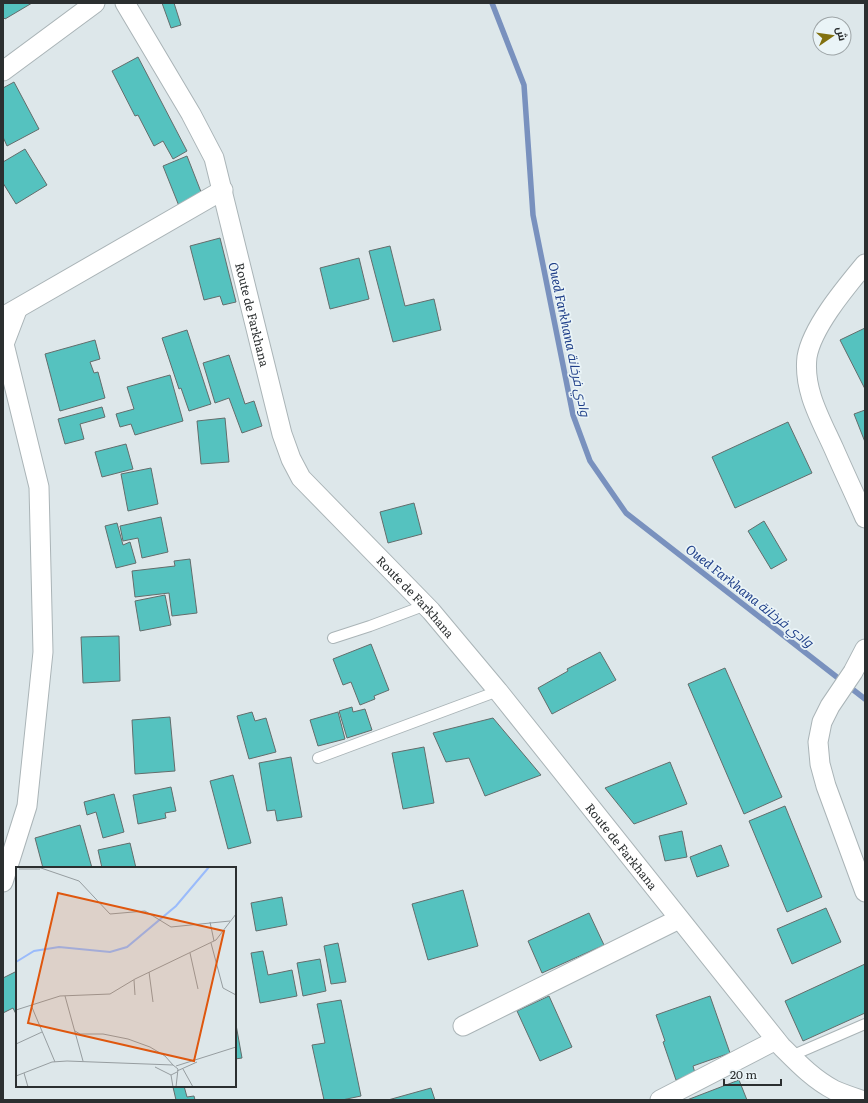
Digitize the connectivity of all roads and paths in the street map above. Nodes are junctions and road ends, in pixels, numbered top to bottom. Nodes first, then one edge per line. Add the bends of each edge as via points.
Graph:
1 (95, 3) edge
2 (125, 3) edge
3 (3, 71) edge
4 (223, 190) junction
5 (865, 264) edge
6 (10, 313) edge
7 (865, 518) edge
8 (426, 605) junction
9 (333, 638) dead end
10 (865, 648) edge
11 (498, 691) junction
12 (318, 758) dead end
13 (3, 882) edge
14 (865, 892) edge
15 (680, 919) junction
16 (865, 1024) edge
17 (463, 1026) dead end
18 (776, 1040) junction
19 (791, 1056) junction
20 (660, 1100) edge
21 (860, 1100) edge

1 - 3 street
2 - 4 street, Route de Farkhana via 191,114 214,158
4 - 6 street
4 - 8 street, Route de Farkhana via 282,434 291,459 301,478 314,493
5 - 7 street via 846,286 815,335 808,356 808,379 812,400
6 - 13 street via 4,344 39,487 43,652 27,806
8 - 9 lane
8 - 11 street, Route de Farkhana
10 - 14 street via 853,672 830,706 822,722 818,742 826,786
11 - 12 lane
11 - 15 street, Route de Farkhana
15 - 17 street
15 - 18 street, Route de Farkhana
16 - 19 lane
18 - 19 street, Route de Farkhana
18 - 20 street
19 - 21 street, Route de Farkhana via 818,1080

